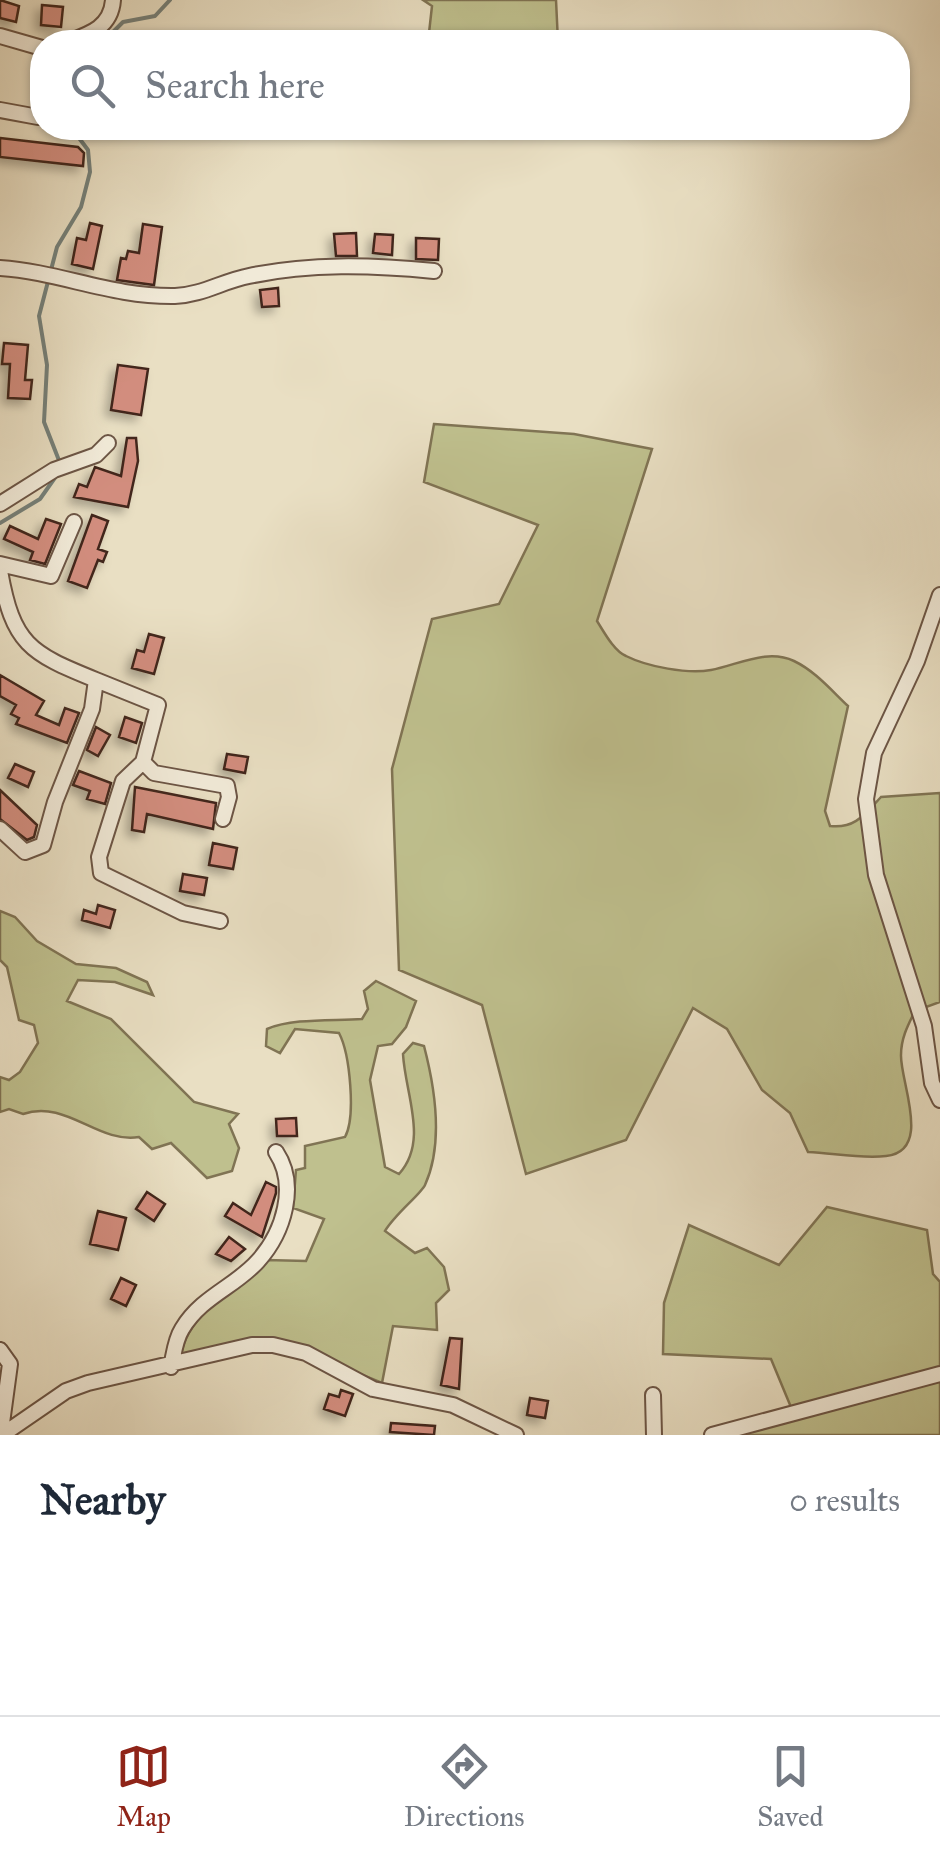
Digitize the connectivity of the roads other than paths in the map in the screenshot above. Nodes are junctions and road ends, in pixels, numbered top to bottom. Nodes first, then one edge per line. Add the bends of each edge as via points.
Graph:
1 (113, 0) edge
2 (91, 30) edge
3 (0, 36) edge
4 (30, 45) edge
5 (0, 110) edge
6 (30, 116) edge
7 (0, 268) edge
8 (434, 271) dead end
9 (108, 443) dead end
10 (0, 504) edge
11 (74, 522) dead end
12 (0, 568) edge
13 (940, 596) edge
14 (96, 680) junction
15 (144, 762) junction
16 (223, 819) dead end
17 (0, 829) edge
18 (220, 921) dead end
19 (940, 1100) edge
20 (276, 1152) dead end
21 (0, 1350) edge
22 (171, 1366) junction
23 (940, 1374) edge
24 (653, 1395) dead end
25 (4, 1434) edge
26 (516, 1435) edge
27 (654, 1435) edge
28 (712, 1435) edge

1 - 2 street via 107,22
3 - 4 street
5 - 6 street
7 - 8 street via 90,288 178,296 249,276 332,266
9 - 10 street
11 - 12 street via 51,576
12 - 14 street via 10,618 26,645
13 - 19 street via 874,752 866,798 876,876
14 - 15 street via 158,705
14 - 17 street via 43,845 25,852
15 - 16 street via 154,773 227,786
15 - 18 street via 123,781 99,856 100,873 182,912
20 - 22 street via 289,1186 278,1225 261,1258 213,1293 181,1330
21 - 25 street via 10,1364
22 - 25 street via 88,1383
22 - 26 street via 252,1345 290,1348 372,1389 454,1406
23 - 28 street
24 - 27 street

